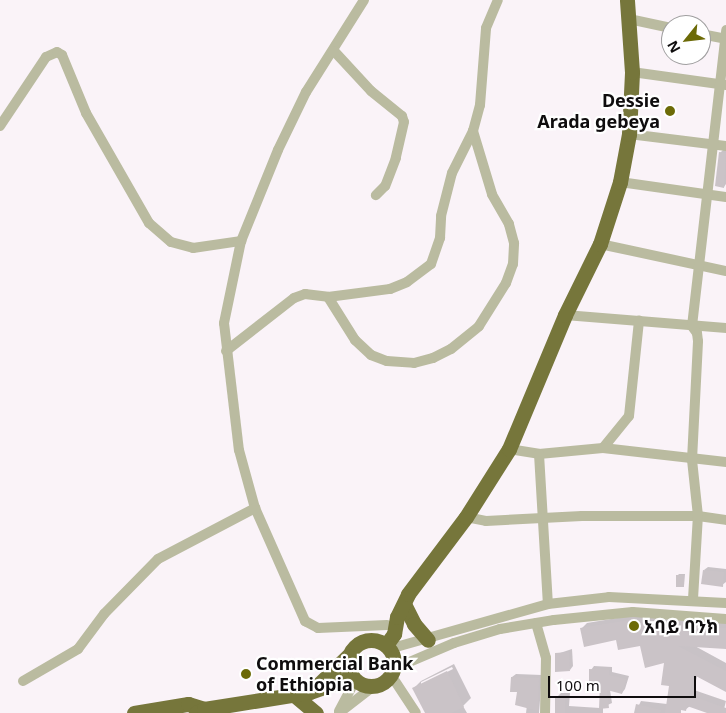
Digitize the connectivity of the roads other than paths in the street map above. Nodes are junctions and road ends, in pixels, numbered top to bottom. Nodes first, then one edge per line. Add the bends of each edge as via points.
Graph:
1 (364, 0) edge
2 (498, 0) edge
3 (627, 0) edge
4 (629, 19) junction
5 (661, 26) edge
6 (711, 35) edge
7 (726, 36) edge
8 (334, 51) junction
9 (632, 72) junction
10 (724, 85) edge
11 (0, 126) edge
12 (473, 131) junction
13 (629, 134) junction
14 (712, 143) junction
15 (726, 146) edge
16 (620, 182) junction
17 (707, 194) junction
18 (376, 195) dead end
19 (726, 197) edge
20 (240, 241) junction
21 (600, 244) junction
22 (698, 267) junction
23 (726, 271) edge
24 (328, 297) junction
25 (565, 315) junction
26 (639, 321) junction
27 (692, 326) junction
28 (726, 328) edge
29 (226, 351) junction
30 (603, 448) junction
31 (509, 450) junction
32 (539, 454) junction
33 (692, 460) junction
34 (726, 462) edge
35 (255, 508) junction
36 (698, 516) junction
37 (466, 517) junction
38 (543, 518) junction
39 (726, 520) edge
40 (693, 599) junction
41 (726, 603) edge
42 (548, 604) junction
43 (396, 615) junction
44 (726, 619) edge
45 (536, 623) junction
46 (428, 640) junction
47 (383, 645) junction
48 (348, 656) junction
49 (392, 672) junction
50 (354, 679) junction
51 (23, 681) dead end
52 (374, 686) junction
53 (310, 692) junction
54 (293, 694) junction
55 (153, 711) edge
56 (200, 711) edge
57 (134, 713) edge
58 (316, 713) edge
59 (338, 713) edge
60 (416, 713) edge
61 (545, 713) edge

1 - 8 street
2 - 12 street via 486,28 480,105
3 - 4 highway
4 - 5 street
4 - 9 highway
6 - 7 street
7 - 10 street
8 - 18 street via 371,91 402,116 404,122 396,158 385,186
8 - 20 street via 306,92
9 - 10 street
9 - 13 highway
10 - 14 street
11 - 20 street via 46,57 57,52 62,55 86,112 149,223 171,242 193,248
12 - 24 street via 452,173 441,216 440,238 431,264 407,282 390,288
12 - 24 street via 492,194 509,224 514,243 513,264 506,282 479,326 433,358 414,363 387,362 371,355 355,340
13 - 14 street
13 - 16 highway
14 - 15 street
14 - 17 street
16 - 17 street
16 - 21 highway
17 - 19 street
17 - 22 street
20 - 29 street via 224,323
21 - 22 street
21 - 25 highway
22 - 23 street
22 - 27 street
24 - 29 street via 305,294 294,298
25 - 26 street
25 - 31 highway
26 - 27 street
26 - 30 street via 629,416
27 - 28 street
27 - 33 street via 698,333
29 - 35 street via 238,450
30 - 32 street
30 - 33 street
31 - 32 street
31 - 37 highway
32 - 38 street
33 - 34 street
33 - 36 street
35 - 43 street via 295,601 310,625 318,628
35 - 51 street via 158,559 104,614 78,649
36 - 38 street
36 - 39 street
36 - 40 street
37 - 38 street via 486,521
37 - 43 highway
38 - 42 street
40 - 41 street
40 - 42 street via 609,597
42 - 46 street
43 - 46 highway via 414,624
43 - 47 highway via 394,634
44 - 45 street via 633,612
45 - 49 street via 454,642
45 - 61 street via 546,658
46 - 47 street
47 - 48 highway via 358,643
47 - 49 highway
48 - 50 highway via 348,670
48 - 53 highway
49 - 52 highway
49 - 60 street
50 - 52 highway
50 - 53 highway
50 - 59 street
52 - 59 street
53 - 54 highway
54 - 56 highway
54 - 58 highway
55 - 56 highway via 188,704
55 - 57 highway

